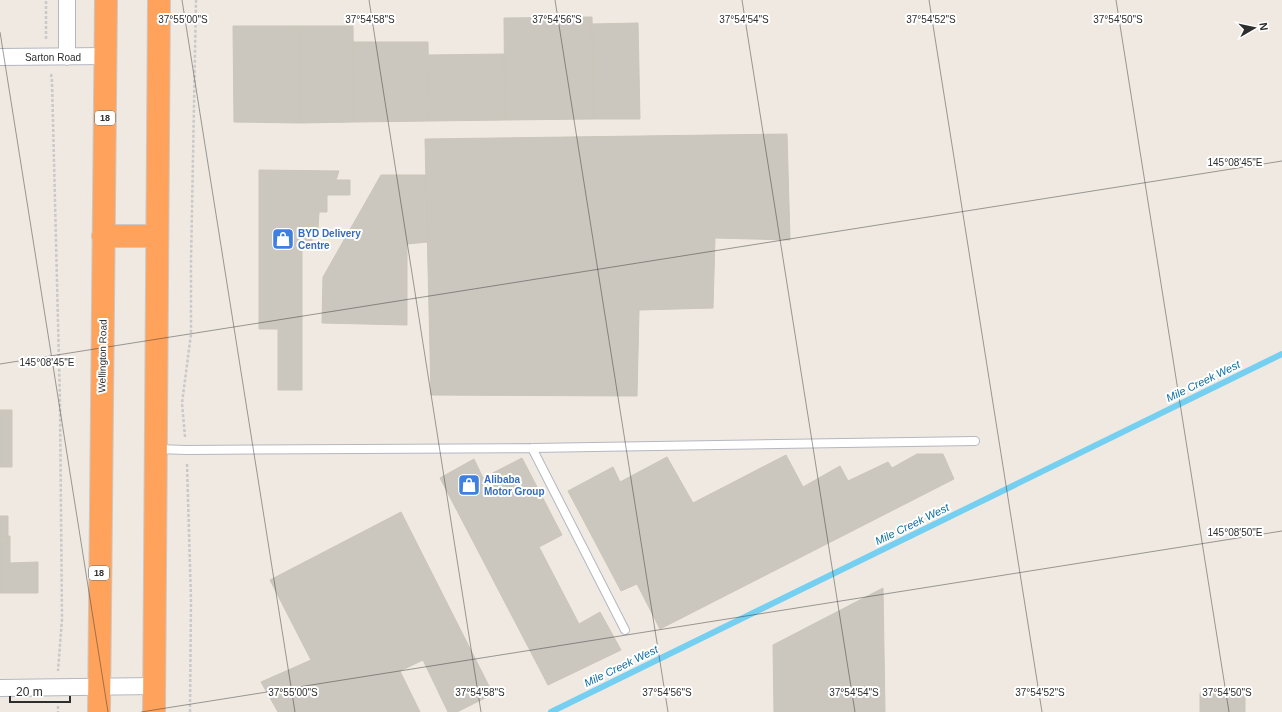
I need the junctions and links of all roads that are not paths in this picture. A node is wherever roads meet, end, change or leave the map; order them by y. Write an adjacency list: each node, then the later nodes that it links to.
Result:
1 (67, 0): 6 (street)
2 (106, 0): 4 (highway, Wellington Road / 18)
3 (159, 0): 8 (highway)
4 (106, 56): 6 (street, Sarton Road); 7 (highway, Wellington Road / 18)
5 (0, 57): 6 (street, Sarton Road)
6 (67, 57)
7 (103, 236): 8 (highway); 14 (highway, Wellington Road / 18)
8 (157, 236): 11 (highway)
9 (975, 442): 10 (lane)
10 (532, 448): 11 (lane); 12 (lane)
11 (155, 449): 13 (highway)
12 (625, 630)
13 (154, 686): 14 (street); 17 (highway)
14 (99, 687): 15 (street); 16 (highway, Wellington Road / 18)
15 (0, 688)
16 (99, 712)
17 (154, 712)

